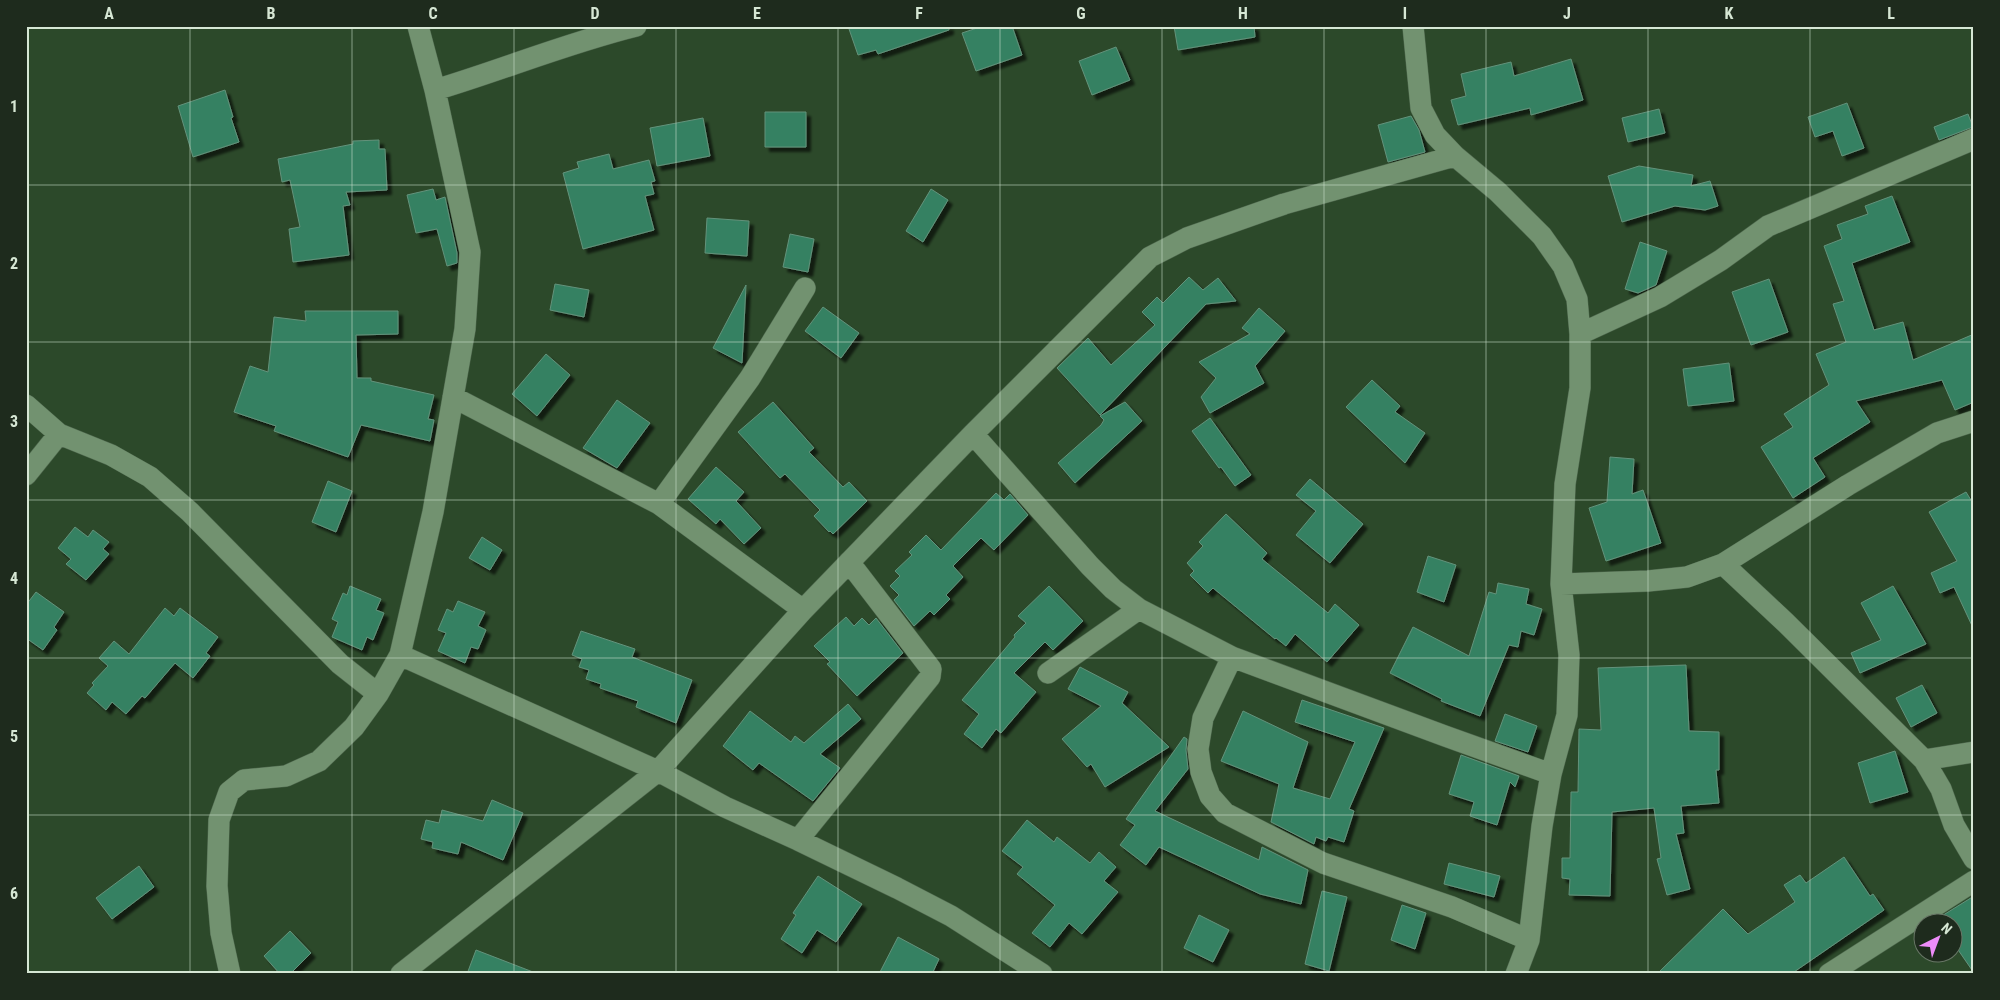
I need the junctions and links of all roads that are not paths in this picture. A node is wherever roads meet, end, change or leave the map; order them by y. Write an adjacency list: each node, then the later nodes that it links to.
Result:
1 (418, 26): 4 (street)
2 (636, 26): 4 (street)
3 (1413, 26): 6 (street)
4 (435, 90): 9 (street)
5 (1974, 140): 8 (street)
6 (1455, 156): 8 (street); 13 (street)
7 (805, 288): 15 (street)
8 (1580, 334): 18 (street)
9 (453, 397): 15 (street); 21 (street)
10 (26, 404): 12 (street)
11 (1974, 421): 17 (street)
12 (59, 434): 14 (street); 24 (street)
13 (973, 434): 16 (street); 19 (street)
14 (26, 475)
15 (659, 504): 20 (street)
16 (849, 562): 20 (street); 29 (street)
17 (1723, 564): 18 (street); 26 (street)
18 (1561, 584): 28 (street)
19 (1139, 609): 22 (street); 23 (street)
20 (803, 610): 27 (street)
21 (400, 655): 24 (street); 27 (street)
22 (1232, 657): 28 (street); 32 (street)
23 (1048, 673)
24 (378, 694): 33 (street)
25 (1974, 752): 26 (street)
26 (1924, 760): 30 (street)
27 (658, 771): 29 (street); 34 (street)
28 (1552, 774): 32 (street)
29 (798, 840): 35 (street)
30 (1974, 859)
31 (1974, 881): 37 (street)
32 (1529, 940): 36 (street)
33 (230, 974)
34 (401, 974)
35 (1042, 974)
36 (1516, 974)
37 (1829, 974)

